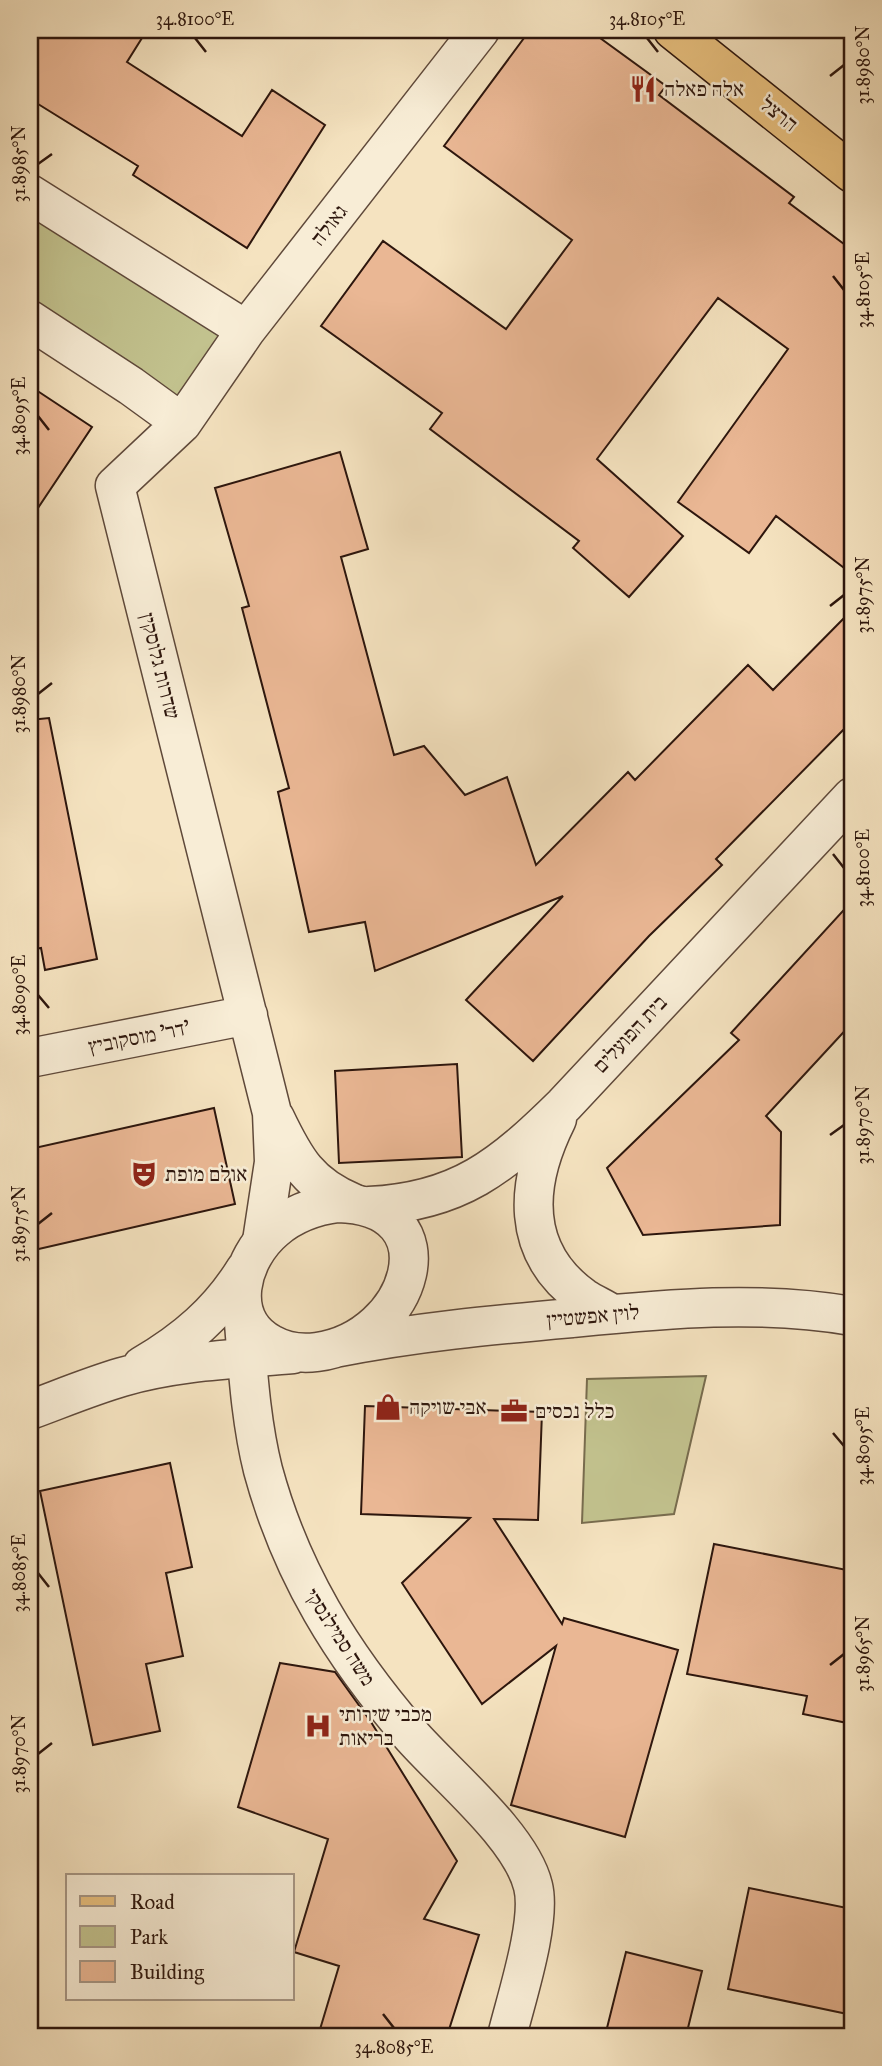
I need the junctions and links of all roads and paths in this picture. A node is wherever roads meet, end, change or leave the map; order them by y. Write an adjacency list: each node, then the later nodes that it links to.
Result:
1 (480, 30): 6 (street, גאולה)
2 (673, 30): 3 (main road, הרצל)
3 (852, 173)
4 (30, 194): 6 (street)
5 (30, 320): 7 (street)
6 (246, 330): 7 (street, גאולה)
7 (182, 423): 9 (street, שדרות גלוסקין)
8 (852, 797): 11 (street, בית הפועלים)
9 (248, 1015): 10 (street, דר' מוסקוביץ'); 12 (street, שדרות גלוסקין)
10 (30, 1058)
11 (564, 1105): 13 (street, בית הפועלים); 16 (street)
12 (272, 1113): 13 (street, שדרות גלוסקין); 14 (street, שדרות גלוסקין)
13 (361, 1205): 14 (street); 18 (street)
14 (254, 1254): 15 (street); 20 (street, לוין אפשטיין)
15 (243, 1311): 18 (street); 19 (street, משה סמילנסקי)
16 (612, 1314): 17 (street, לוין אפשטיין); 18 (street, לוין אפשטיין)
17 (852, 1315)
18 (319, 1350): 19 (street, לוין אפשטיין)
19 (247, 1357): 20 (street, לוין אפשטיין); 22 (street, משה סמילנסקי)
20 (122, 1377): 21 (street, לוין אפשטיין)
21 (30, 1410)
22 (507, 2036)

